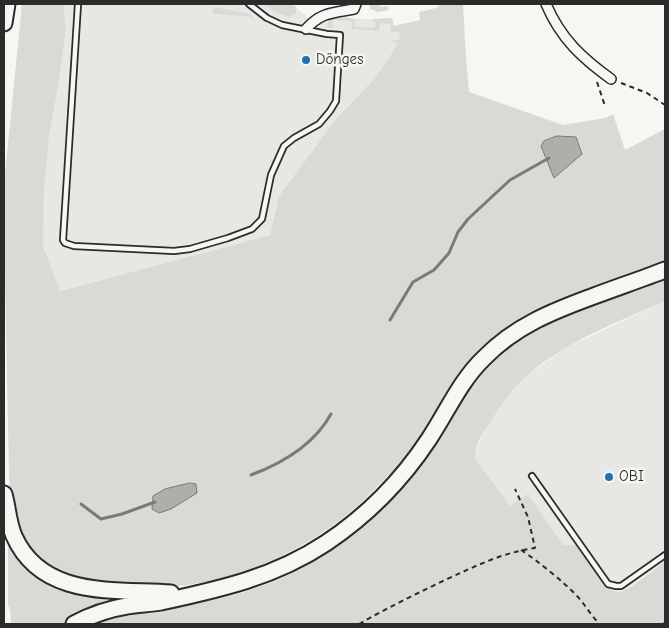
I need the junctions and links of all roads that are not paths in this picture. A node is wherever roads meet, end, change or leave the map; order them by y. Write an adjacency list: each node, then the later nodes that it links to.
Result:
1 (7, 4): 6 (highway)
2 (78, 4): 7 (lane)
3 (249, 4): 7 (lane)
4 (356, 4): 7 (street)
5 (546, 4): 8 (street)
6 (4, 23)
7 (306, 29)
8 (611, 79)
9 (665, 270): 13 (highway)
10 (532, 476): 12 (lane)
11 (4, 494): 13 (highway)
12 (665, 555)
13 (192, 594): 14 (highway)
14 (74, 624)

